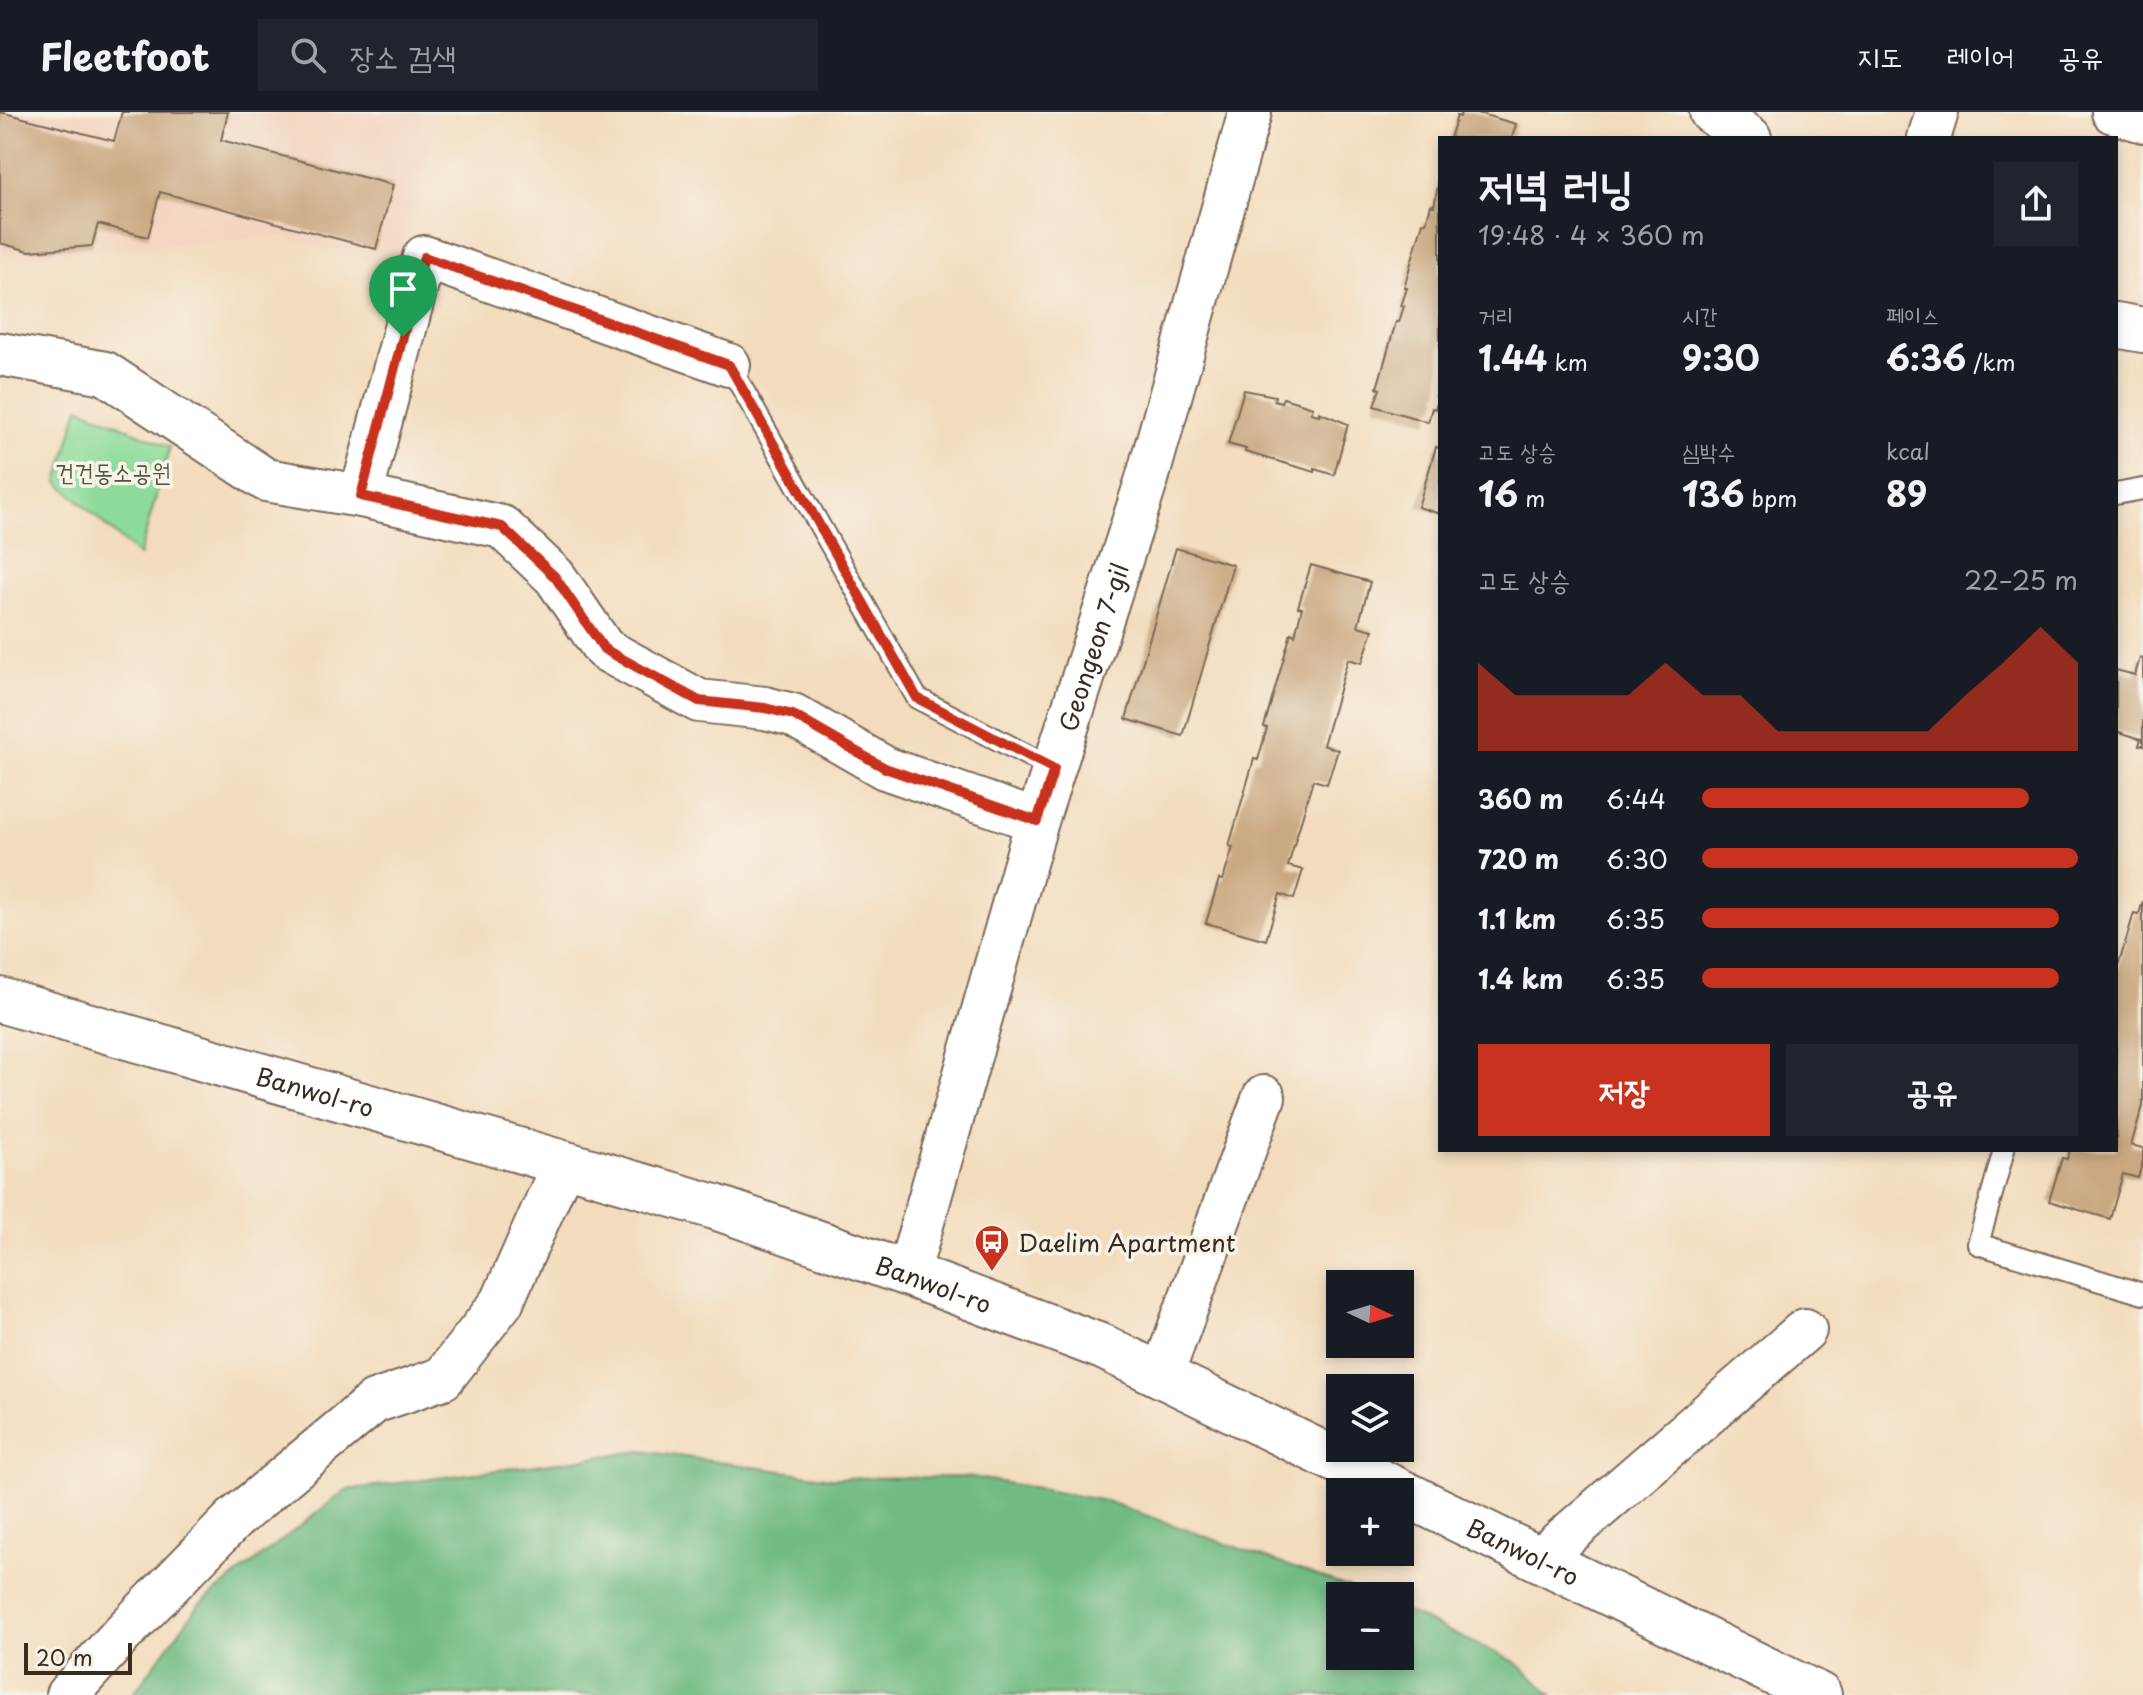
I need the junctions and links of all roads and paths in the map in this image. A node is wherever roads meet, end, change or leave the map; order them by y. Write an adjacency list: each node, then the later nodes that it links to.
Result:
1 (1250, 112): 15 (street, Geongeon 7-gil)
2 (1712, 112): 6 (main road)
3 (1937, 112): 7 (street)
4 (2113, 112): 5 (street)
5 (2143, 121)
6 (1746, 136)
7 (1930, 136)
8 (2118, 325): 9 (main road)
9 (2143, 330)
10 (0, 354): 14 (street)
11 (729, 365): 14 (street); 15 (lane)
12 (2143, 489): 13 (lane)
13 (2118, 494)
14 (361, 496): 16 (street)
15 (1054, 769): 16 (street, Geongeon 7-gil)
16 (1037, 821): 21 (street, Geongeon 7-gil)
17 (0, 1000): 20 (main road, Banwol-ro)
18 (1264, 1097): 24 (street)
19 (2003, 1152): 22 (lane)
20 (563, 1164): 21 (main road, Banwol-ro); 26 (street)
21 (908, 1274): 24 (main road, Banwol-ro)
22 (2143, 1294)
23 (1805, 1330): 25 (street)
24 (1162, 1375): 25 (main road, Banwol-ro)
25 (1541, 1558): 27 (main road, Banwol-ro)
26 (67, 1695)
27 (1819, 1695)

